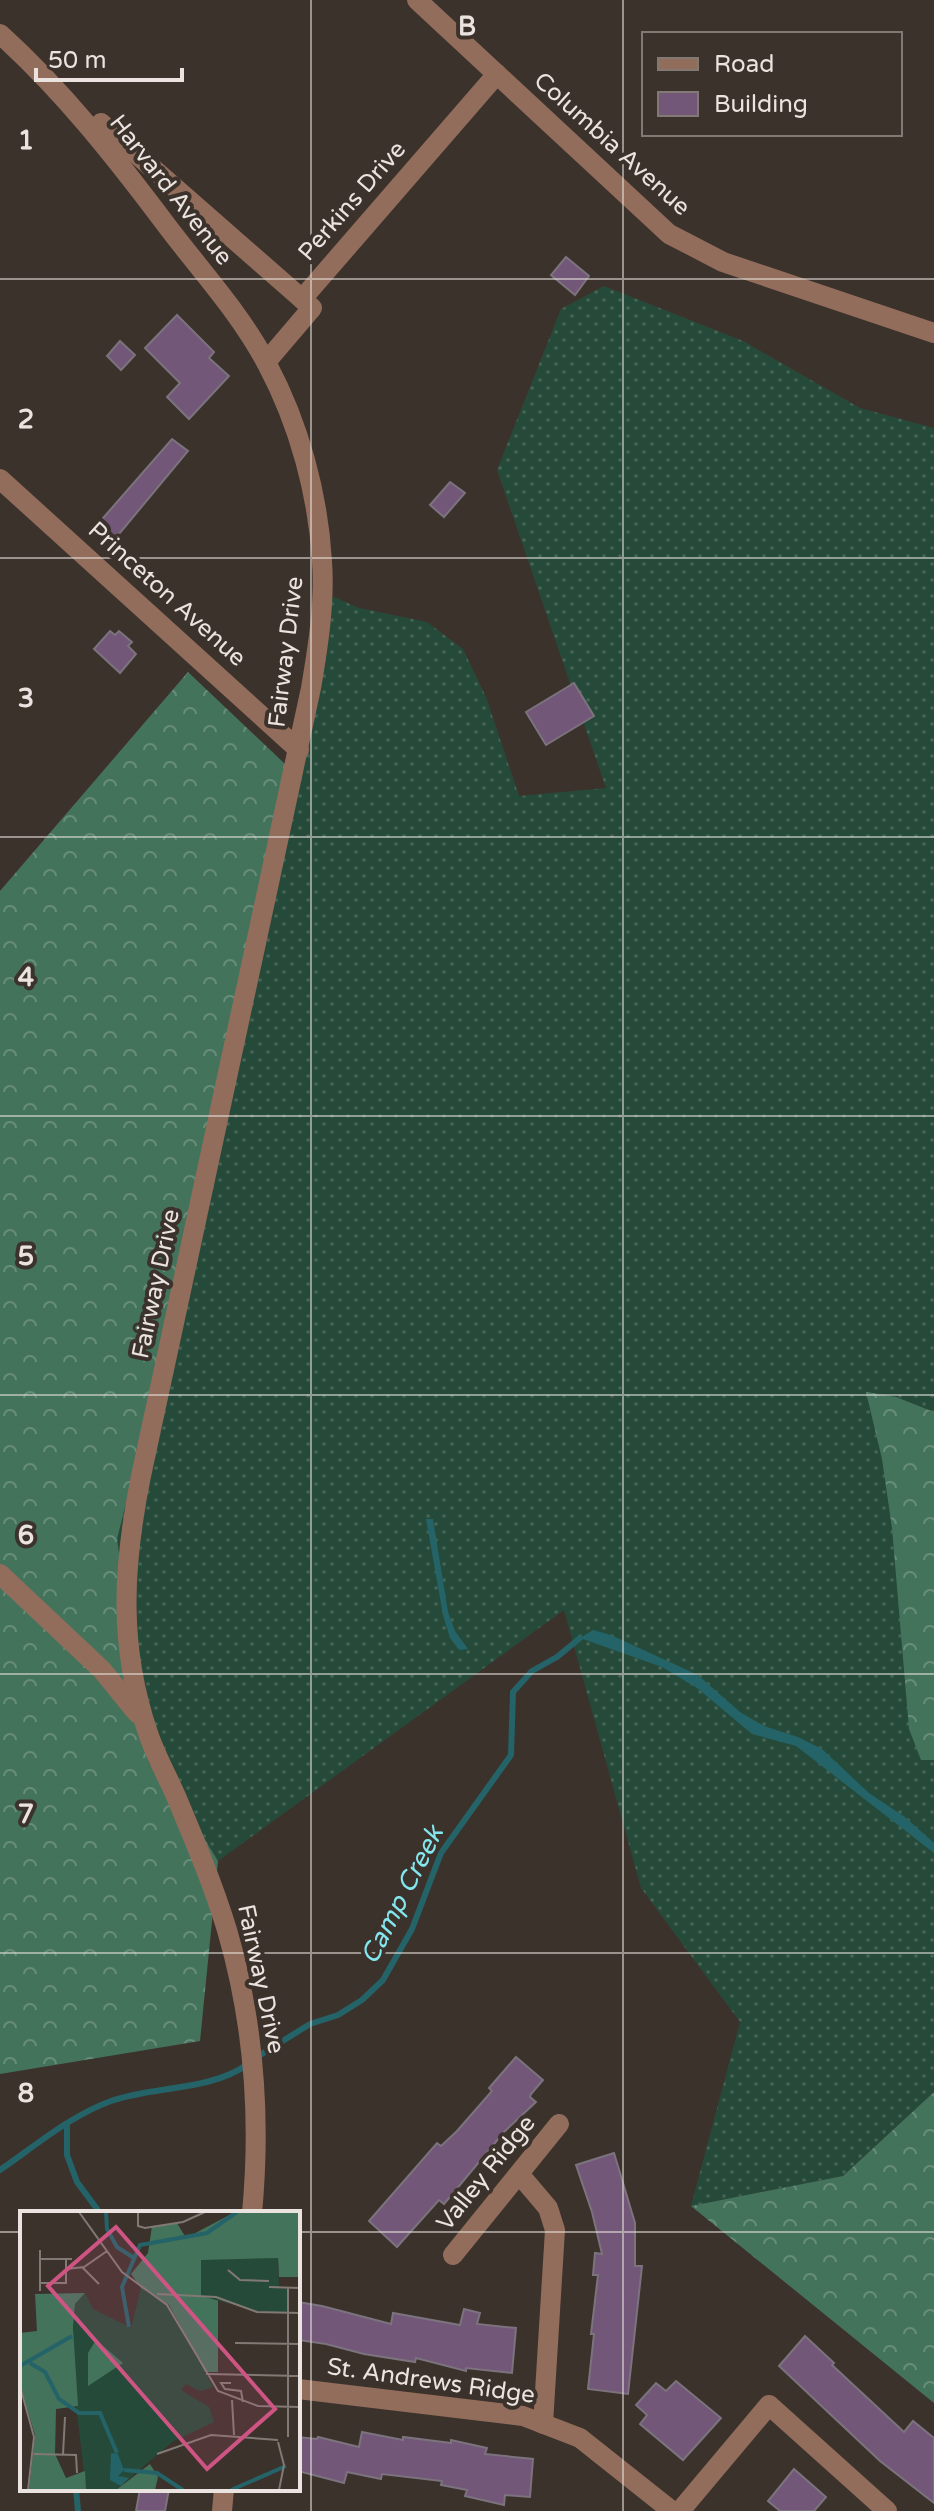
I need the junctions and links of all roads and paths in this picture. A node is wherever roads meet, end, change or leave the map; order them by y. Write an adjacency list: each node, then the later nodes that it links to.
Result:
1 (417, 0): 4 (street, Columbia Avenue)
2 (0, 34): 3 (street, Harvard Avenue)
3 (25, 57): 5 (street, Harvard Avenue); 7 (street, Harvard Avenue)
4 (497, 74): 5 (street, Perkins Drive); 6 (street, Columbia Avenue)
5 (302, 299): 7 (street, Perkins Drive)
6 (934, 333)
7 (266, 362): 9 (street, Fairway Drive)
8 (0, 479): 9 (street, Princeton Avenue)
9 (299, 750): 11 (street, Fairway Drive)
10 (0, 1574): 11 (street)
11 (148, 1735): 14 (street, Fairway Drive)
12 (559, 2124): 13 (street, Valley Ridge)
13 (520, 2175): 15 (street, Valley Ridge); 17 (street)
14 (252, 2211)
15 (453, 2255)
16 (300, 2389): 17 (street, St. Andrews Ridge)
17 (543, 2424): 20 (street, St. Andrews Ridge)
18 (224, 2491): 19 (street)
19 (222, 2511)
20 (672, 2511)
21 (680, 2511): 22 (street)
22 (887, 2511)

